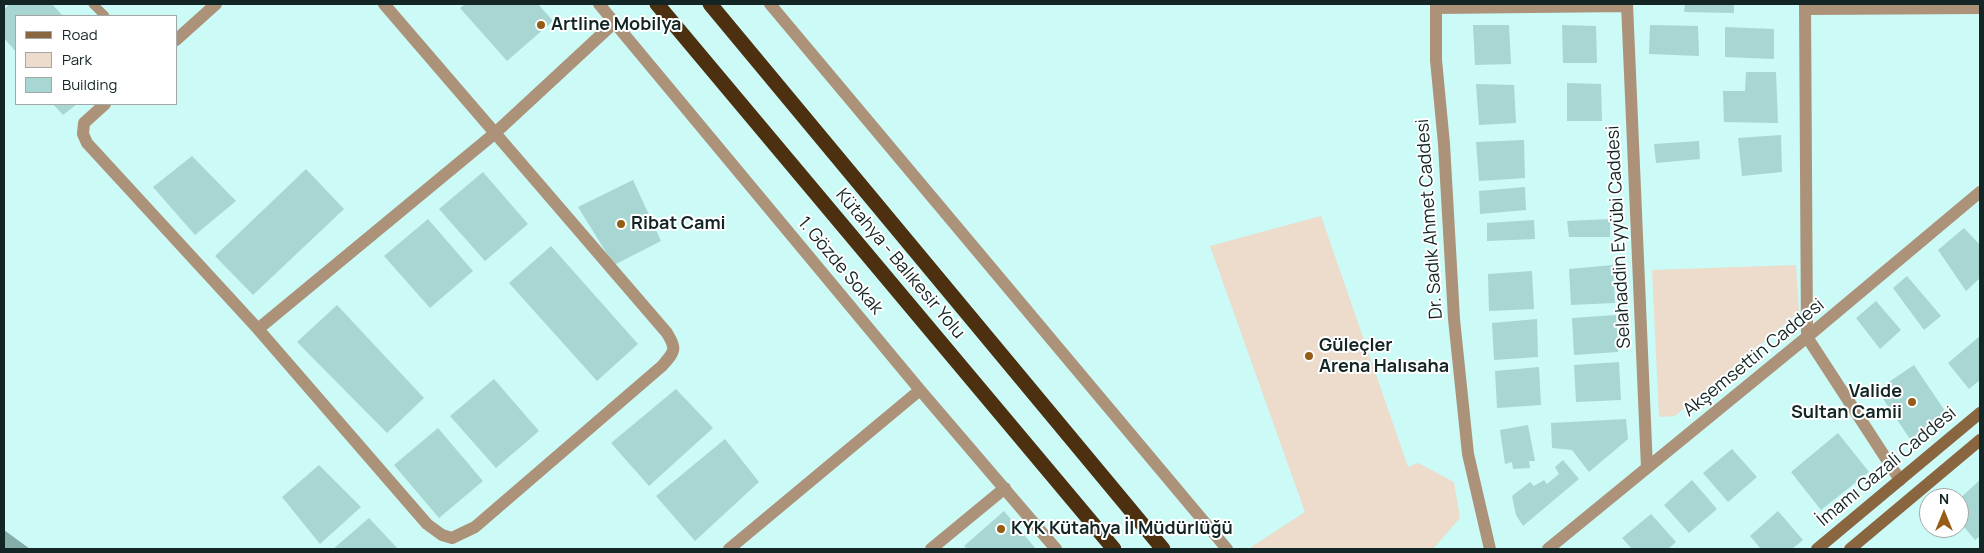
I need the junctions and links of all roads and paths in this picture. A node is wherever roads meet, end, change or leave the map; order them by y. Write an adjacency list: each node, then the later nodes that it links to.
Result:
1 (93, 4): 12 (lane)
2 (216, 4): 14 (street)
3 (384, 4): 16 (street)
4 (599, 4): 13 (street, 1. Gözde Sokak)
5 (657, 4): 29 (highway, Kütahya - Balıkesir Yolu)
6 (710, 4): 30 (highway, Kütahya - Balıkesir Yolu)
7 (770, 4): 31 (street)
8 (1627, 5): 9 (street); 23 (street, Selahaddin Eyyübi Caddesi)
9 (1436, 6): 32 (street, Dr. Sadık Ahmet Caddesi)
10 (1805, 6): 11 (street); 19 (street)
11 (1980, 8)
12 (104, 15)
13 (615, 22): 16 (street); 20 (street, 1. Gözde Sokak)
14 (178, 38)
15 (104, 105): 18 (street)
16 (494, 134): 18 (street); 18 (street)
17 (1980, 192): 19 (street, Akşemsettin Caddesi)
18 (258, 329)
19 (1807, 337): 23 (street, Akşemsettin Caddesi); 24 (street)
20 (920, 390): 25 (street, 1. Gözde Sokak); 26 (street)
21 (1980, 412): 24 (main road, İmamı Gazali Caddesi)
22 (1980, 440): 35 (main road)
23 (1647, 468): 33 (street, Akşemsettin Caddesi)
24 (1900, 480): 34 (main road, İmamı Gazali Caddesi)
25 (1005, 488): 27 (street); 28 (street, 1. Gözde Sokak)
26 (730, 549)
27 (931, 549)
28 (1056, 549)
29 (1114, 549)
30 (1163, 549)
31 (1227, 549)
32 (1490, 549)
33 (1548, 549)
34 (1817, 549)
35 (1850, 549)

